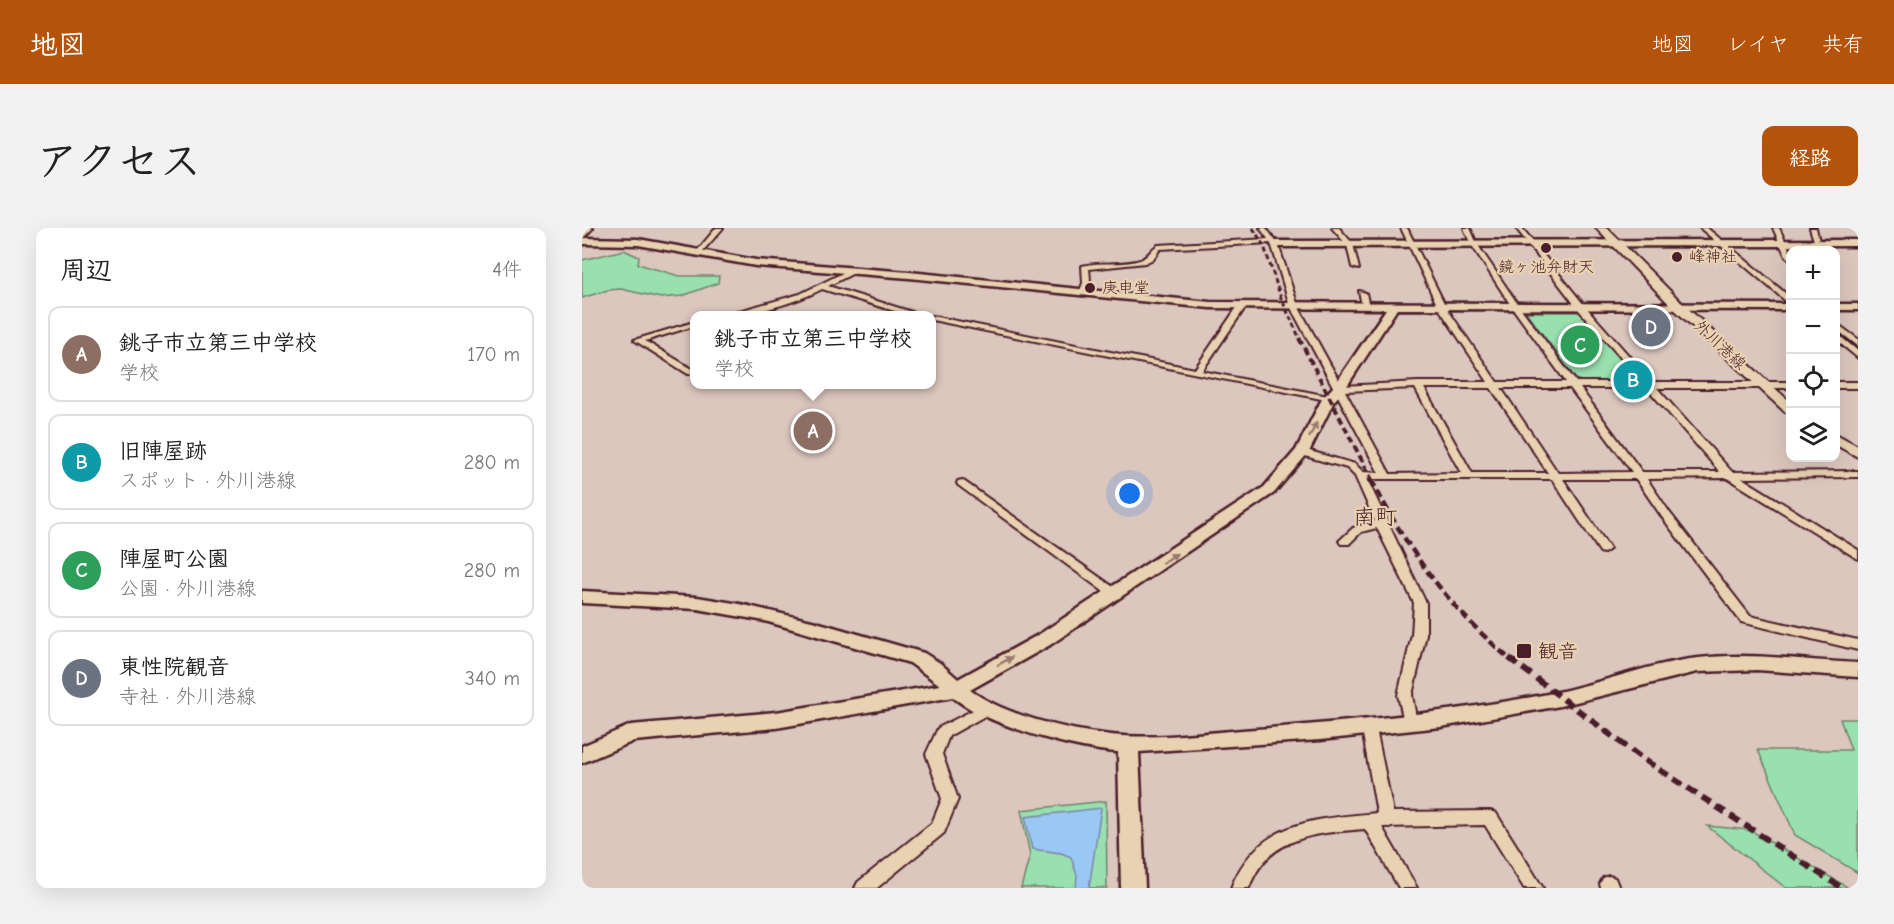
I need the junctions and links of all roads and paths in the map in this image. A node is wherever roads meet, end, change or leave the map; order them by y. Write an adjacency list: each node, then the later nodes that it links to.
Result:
1 (590, 228): 13 (street)
2 (720, 228): 26 (street)
3 (1263, 228): 14 (street)
4 (1335, 228): 19 (street)
5 (1404, 228): 20 (street)
6 (1467, 228): 21 (street)
7 (1519, 228): 22 (street)
8 (1601, 228): 15 (main road, 外川港線)
9 (1703, 228): 16 (street)
10 (1714, 228): 17 (street)
11 (1776, 228): 23 (street)
12 (1813, 228): 24 (street)
13 (582, 239): 26 (street)
14 (1274, 242): 19 (street); 31 (street); 36 (street)
15 (1615, 243): 16 (street); 22 (street); 40 (main road, 外川港線)
16 (1722, 243): 17 (street); 33 (street)
17 (1733, 243): 23 (street); 29 (street)
18 (1858, 243): 24 (street)
19 (1350, 244): 20 (street); 27 (street)
20 (1411, 244): 21 (street); 37 (street)
21 (1474, 244): 22 (street); 38 (street)
22 (1533, 244): 39 (street)
23 (1784, 244): 24 (street); 25 (street)
24 (1818, 244)
25 (1786, 248)
26 (699, 252): 28 (street)
27 (1356, 267)
28 (850, 271): 30 (street); 31 (street)
29 (1786, 285)
30 (822, 287): 45 (street); 46 (street)
31 (1083, 293): 35 (street)
32 (1362, 293): 34 (street)
33 (1786, 296)
34 (1366, 304): 36 (street); 44 (street)
35 (1243, 305): 36 (street); 54 (street)
36 (1294, 306): 63 (street)
37 (1442, 307): 38 (street); 44 (street); 55 (street)
38 (1516, 307): 39 (street); 62 (street)
39 (1581, 307): 40 (street); 59 (street)
40 (1679, 307): 41 (street); 56 (main road, 外川港線)
41 (1786, 307)
42 (1840, 307): 43 (street)
43 (1858, 307)
44 (1392, 308): 63 (street)
45 (744, 311)
46 (902, 311)
47 (936, 319): 54 (street)
48 (690, 325): 53 (street)
49 (1840, 328): 51 (street)
50 (1840, 339): 52 (street)
51 (1858, 343)
52 (1858, 355)
53 (690, 371)
54 (1197, 372): 63 (street)
55 (1493, 384): 58 (street); 62 (street); 73 (street)
56 (1762, 384): 57 (street); 59 (street); 64 (main road, 外川港線)
57 (1786, 384)
58 (1418, 385): 63 (street); 68 (street)
59 (1650, 385): 62 (street); 69 (street)
60 (1840, 385): 61 (street)
61 (1858, 385)
62 (1572, 386): 72 (street)
63 (1333, 394): 66 (street, one-way to 63); 74 (street)
64 (1786, 404)
65 (1840, 441): 67 (main road)
66 (1302, 452): 71 (street); 80 (street, one-way to 66)
67 (1858, 452)
68 (1467, 474): 73 (street); 74 (street)
69 (1728, 474): 70 (street); 72 (street); 79 (street)
70 (1858, 474)
71 (1360, 475): 74 (street); 76 (street)
72 (1639, 475): 73 (street); 82 (street)
73 (1554, 476): 78 (street)
74 (1386, 477)
75 (962, 483): 80 (street)
76 (1381, 524): 77 (street); 86 (street)
77 (1345, 541)
78 (1604, 549)
79 (1858, 555)
80 (1115, 594): 84 (street, one-way to 80)
81 (582, 597): 84 (street)
82 (1858, 645)
83 (1858, 670): 86 (street)
84 (954, 690): 85 (street); 89 (street)
85 (987, 708): 88 (street); 91 (street)
86 (1410, 723): 87 (street)
87 (1369, 729): 88 (street); 90 (street)
88 (1128, 746): 92 (street)
89 (582, 755)
90 (1378, 819): 93 (street); 94 (street); 95 (street)
91 (864, 888)
92 (1133, 888)
93 (1240, 888)
94 (1408, 888)
95 (1534, 888)

